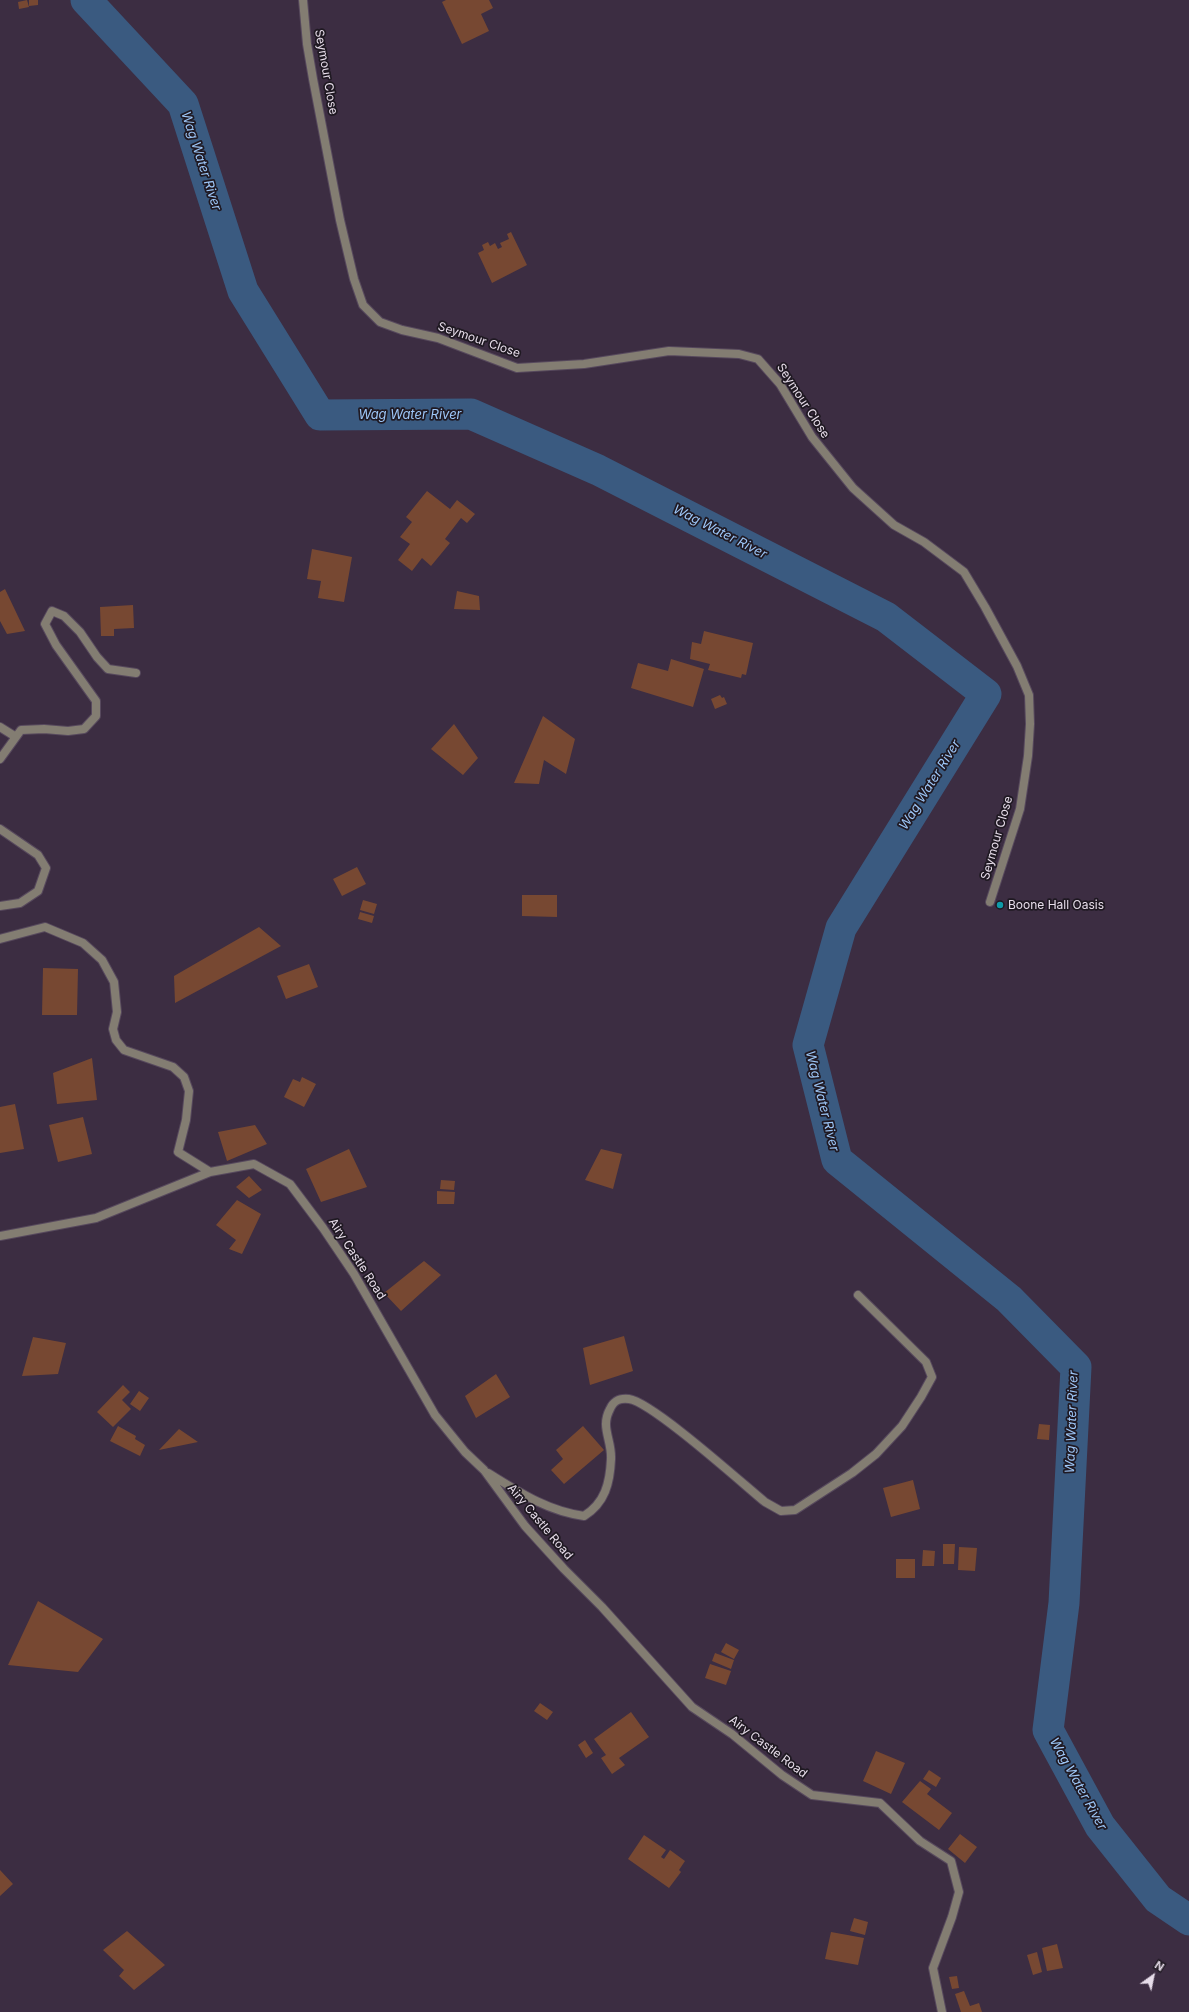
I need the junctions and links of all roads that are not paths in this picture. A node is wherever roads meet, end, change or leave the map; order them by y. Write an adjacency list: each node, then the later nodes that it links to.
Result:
1 (303, 0): 7 (street, Seymour Close)
2 (136, 674): 4 (street)
3 (0, 728): 4 (street)
4 (16, 737): 5 (street)
5 (0, 759)
6 (0, 829): 8 (street)
7 (990, 902)
8 (0, 906)
9 (0, 939): 10 (street)
10 (210, 1172): 11 (street, Airy Castle Road); 13 (street, Airy Castle Road)
11 (0, 1236)
12 (858, 1295): 13 (street)
13 (484, 1470): 14 (street, Airy Castle Road)
14 (942, 2012)

